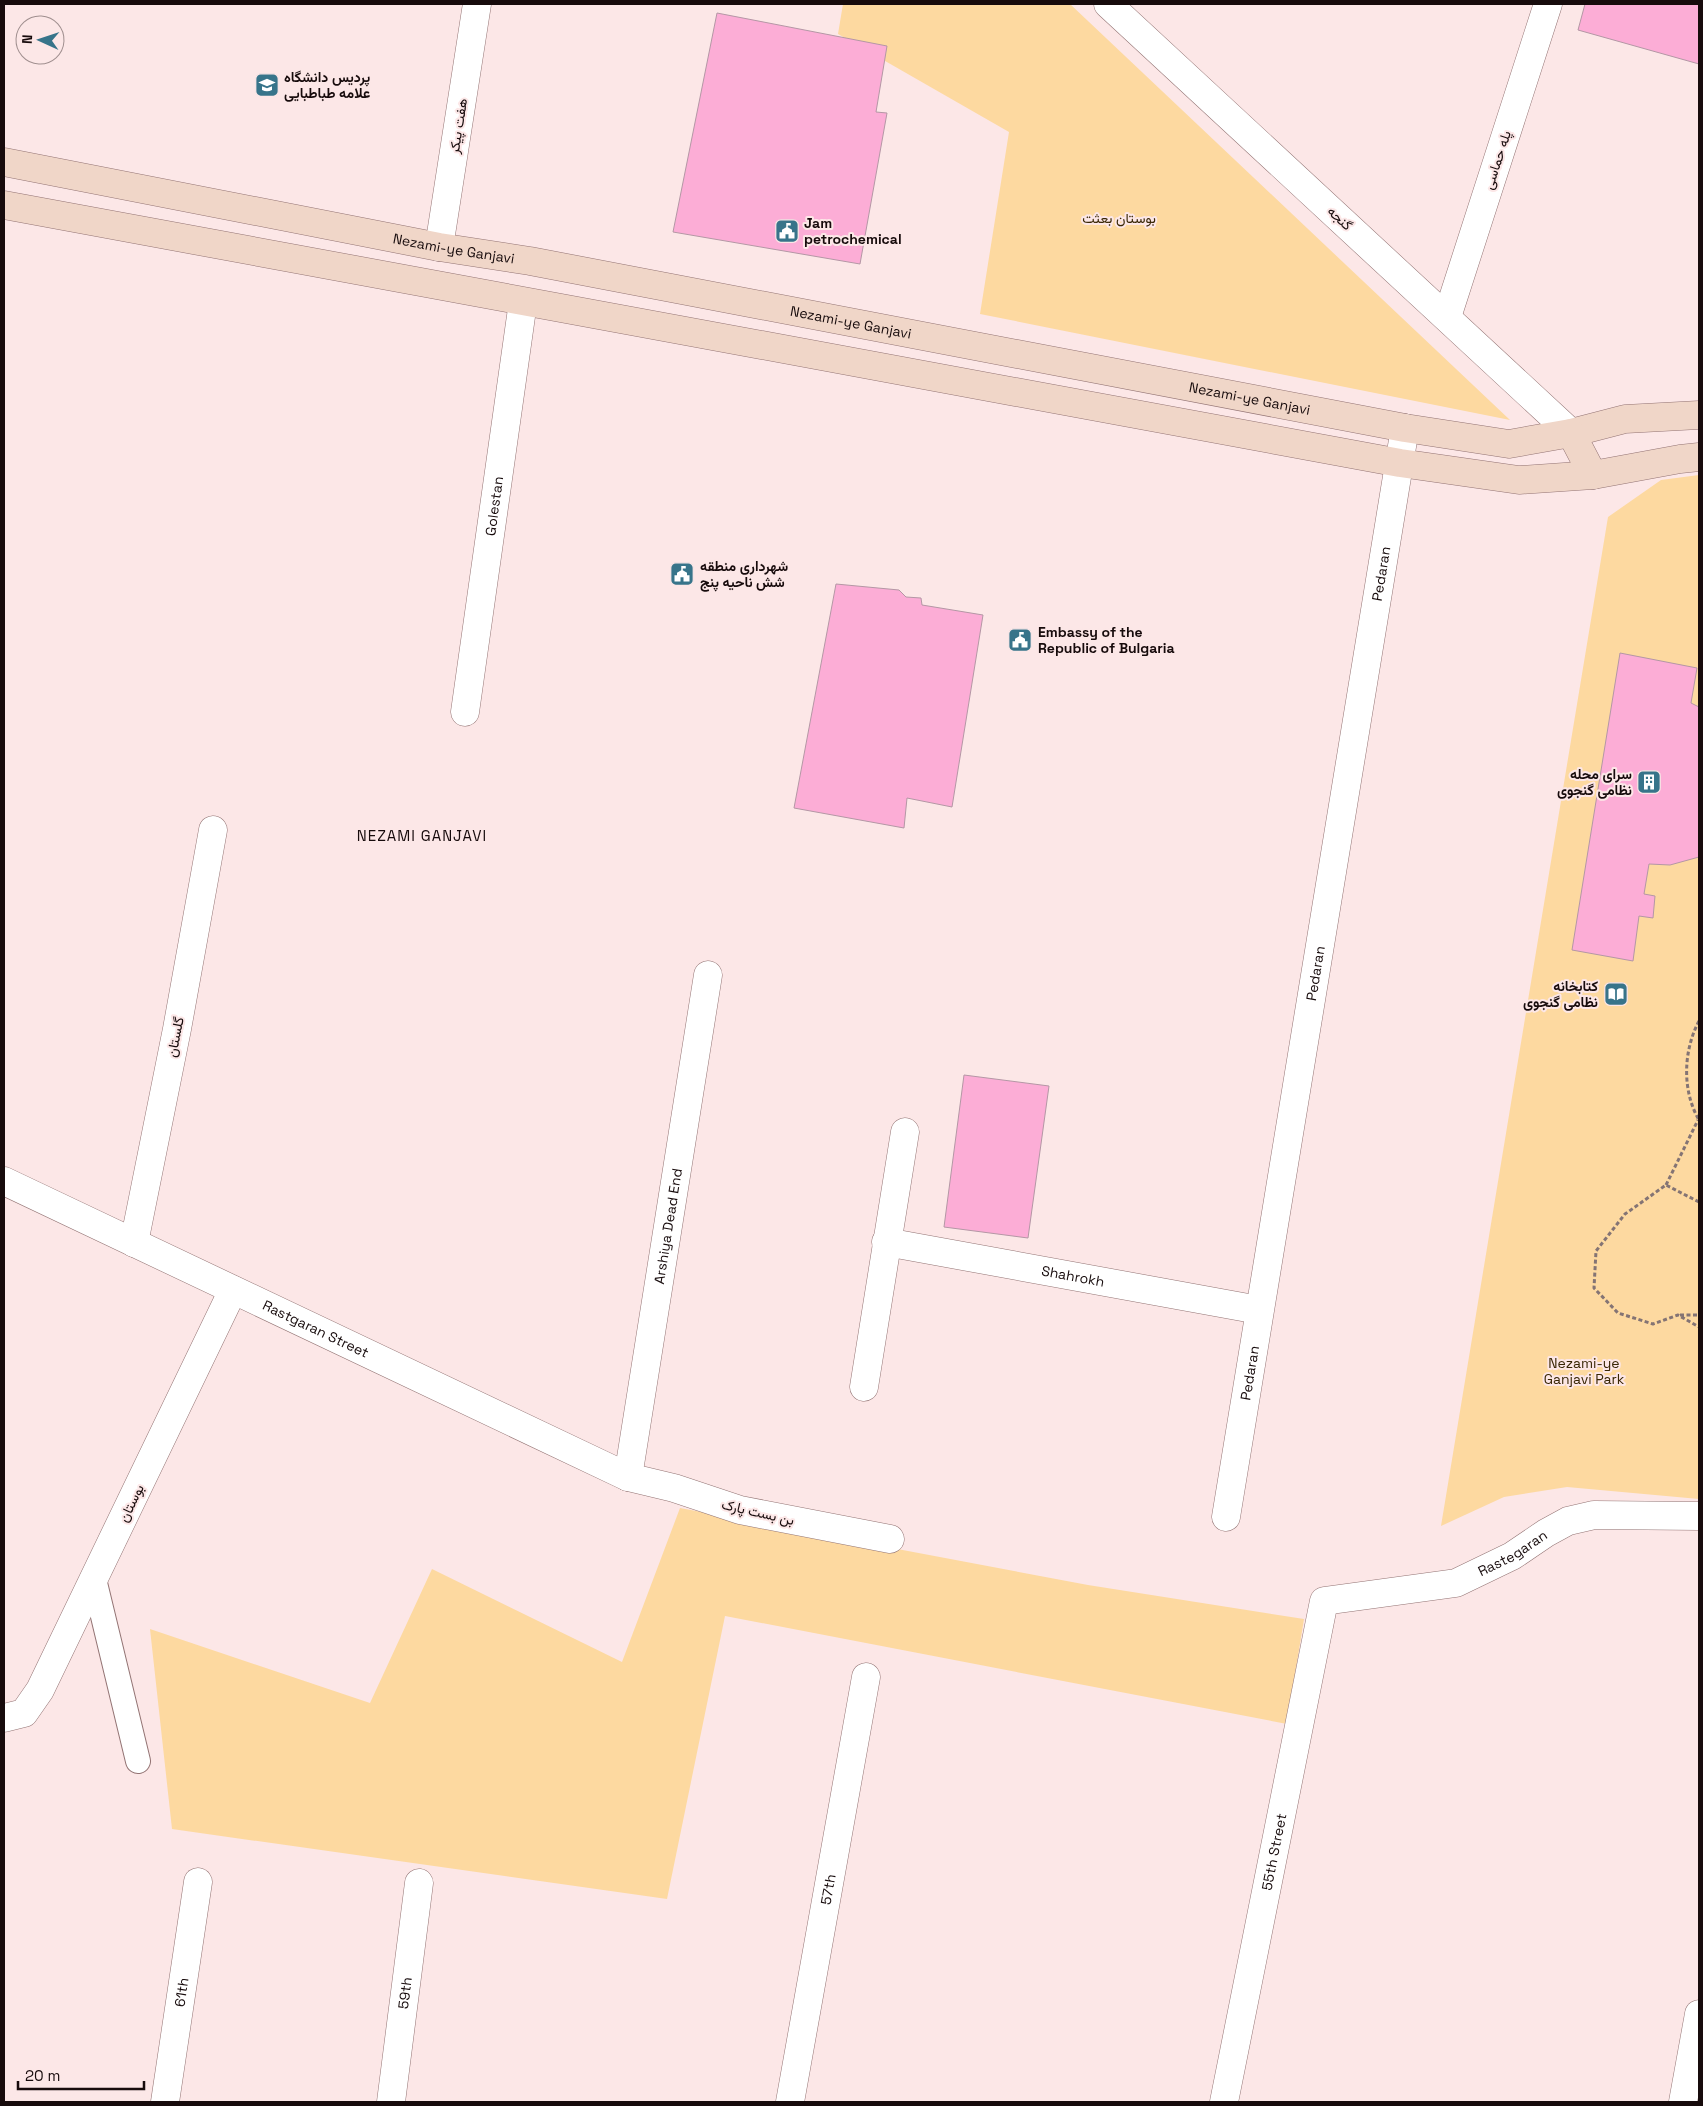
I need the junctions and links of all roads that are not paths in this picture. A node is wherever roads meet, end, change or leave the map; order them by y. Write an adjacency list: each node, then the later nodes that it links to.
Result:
1 (477, 4): 6 (street, هفت پیکر)
2 (1108, 4): 10 (street, گنجه)
3 (1548, 4): 10 (street, پله حماسی)
4 (4, 162): 6 (street, Nezami-ye Ganjavi)
5 (4, 205): 8 (street)
6 (439, 247): 7 (street, Nezami-ye Ganjavi); 8 (street)
7 (530, 261): 9 (street); 12 (street, Nezami-ye Ganjavi)
8 (434, 285): 9 (street)
9 (523, 302): 15 (street); 17 (street, Golestan)
10 (1447, 317): 13 (street, گنجه)
11 (1699, 415): 13 (street, Nezami-ye Ganjavi)
12 (1405, 428): 13 (street, Nezami-ye Ganjavi); 15 (street, Pedaran)
13 (1572, 432): 16 (street)
14 (1699, 457): 16 (street)
15 (1400, 463): 16 (street); 25 (street, Pedaran)
16 (1593, 475)
17 (466, 712)
18 (213, 830): 23 (street, گلستان)
19 (708, 974): 27 (street, Arshiya Dead End)
20 (904, 1132): 22 (street)
21 (4, 1182): 23 (street, Rastgaran Street)
22 (886, 1242): 25 (street, Shahrokh); 26 (street)
23 (134, 1243): 24 (street, Rastgaran Street)
24 (233, 1290): 27 (street, Rastgaran Street); 31 (street, بوستان)
25 (1259, 1310): 29 (street, Pedaran)
26 (864, 1386)
27 (628, 1477): 30 (street, بن بست پارک)
28 (1699, 1516): 32 (street, Rastegaran)
29 (1226, 1517)
30 (890, 1539)
31 (94, 1579): 34 (street, بوستان); 35 (lane)
32 (1324, 1602): 42 (street, 55th Street)
33 (866, 1676): 41 (street, 57th)
34 (14, 1716)
35 (138, 1761)
36 (198, 1882): 39 (street, 61th)
37 (419, 1883): 40 (street, 59th)
38 (1699, 2014): 43 (street)
39 (165, 2102)
40 (391, 2102)
41 (790, 2102)
42 (1224, 2102)
43 (1683, 2102)

